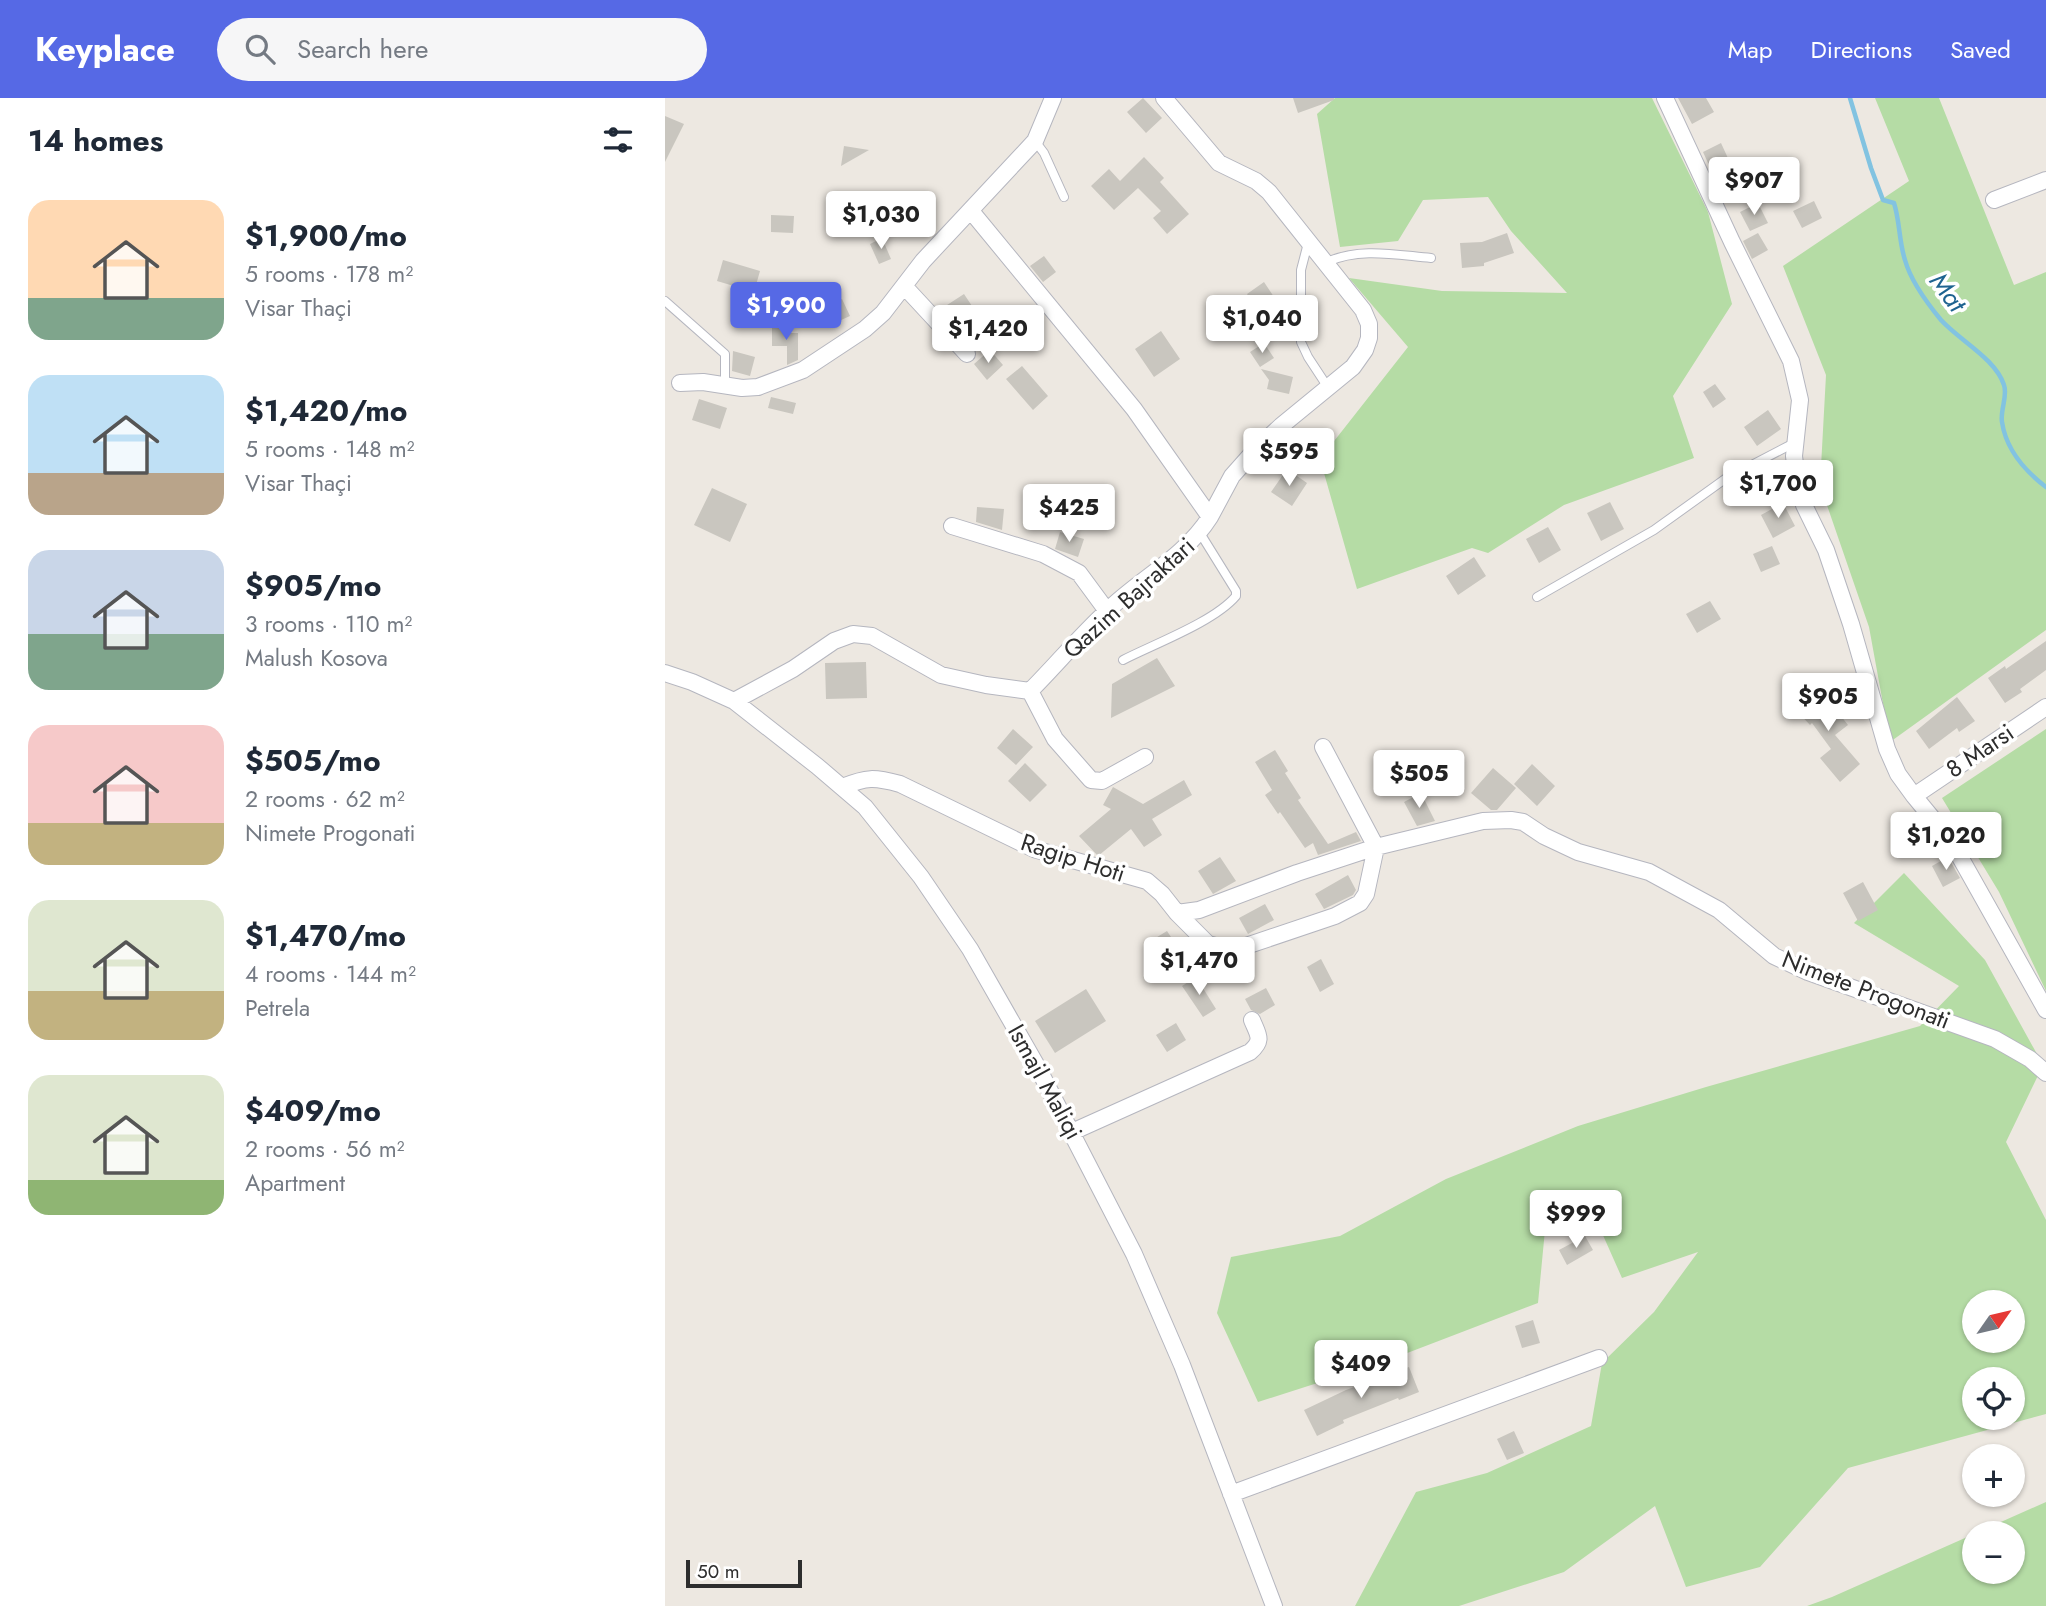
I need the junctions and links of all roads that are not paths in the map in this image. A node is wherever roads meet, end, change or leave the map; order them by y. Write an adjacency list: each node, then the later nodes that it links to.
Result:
1 (1053, 98): 4 (street)
2 (1164, 98): 9 (street)
3 (1665, 98): 18 (street)
4 (1035, 141): 6 (lane); 8 (street)
5 (2046, 180): 7 (street)
6 (1064, 197)
7 (1994, 200)
8 (971, 211): 12 (street); 19 (street, Qazim Bajraktari)
9 (1309, 240): 11 (street); 17 (lane)
10 (1431, 258): 11 (lane)
11 (1327, 262): 17 (street)
12 (904, 286): 14 (street); 16 (street)
13 (665, 301): 16 (lane)
14 (967, 354)
15 (680, 383): 16 (street)
16 (725, 386)
17 (1329, 389): 19 (street)
18 (1796, 443): 22 (lane); 32 (street)
19 (1210, 517): 21 (street, Qazim Bajraktari)
20 (952, 526): 23 (street)
21 (1200, 533): 23 (street, Qazim Bajraktari); 24 (lane)
22 (1537, 597)
23 (1107, 611): 26 (street, Qazim Bajraktari)
24 (1123, 660)
25 (665, 673): 27 (street, Ismajl Maliqi)
26 (1030, 691): 27 (street); 30 (street)
27 (734, 701): 31 (street, Ismajl Maliqi)
28 (2046, 707): 32 (street, 8 Marsi)
29 (1323, 747): 33 (street)
30 (1145, 757)
31 (842, 787): 34 (street, Ragip Hoti); 38 (street, Ismajl Maliqi)
32 (1913, 796): 35 (street)
33 (1376, 847): 34 (street, Nimete Progonati); 34 (street, Ragip Hoti); 37 (street, Nimete Progonati)
34 (1177, 913)
35 (2046, 1010)
36 (1252, 1020): 38 (street)
37 (2046, 1073)
38 (1072, 1132): 40 (street, Ismajl Maliqi)
39 (1599, 1358): 40 (street)
40 (1231, 1494): 41 (street, Ismajl Maliqi)
41 (1274, 1606)

